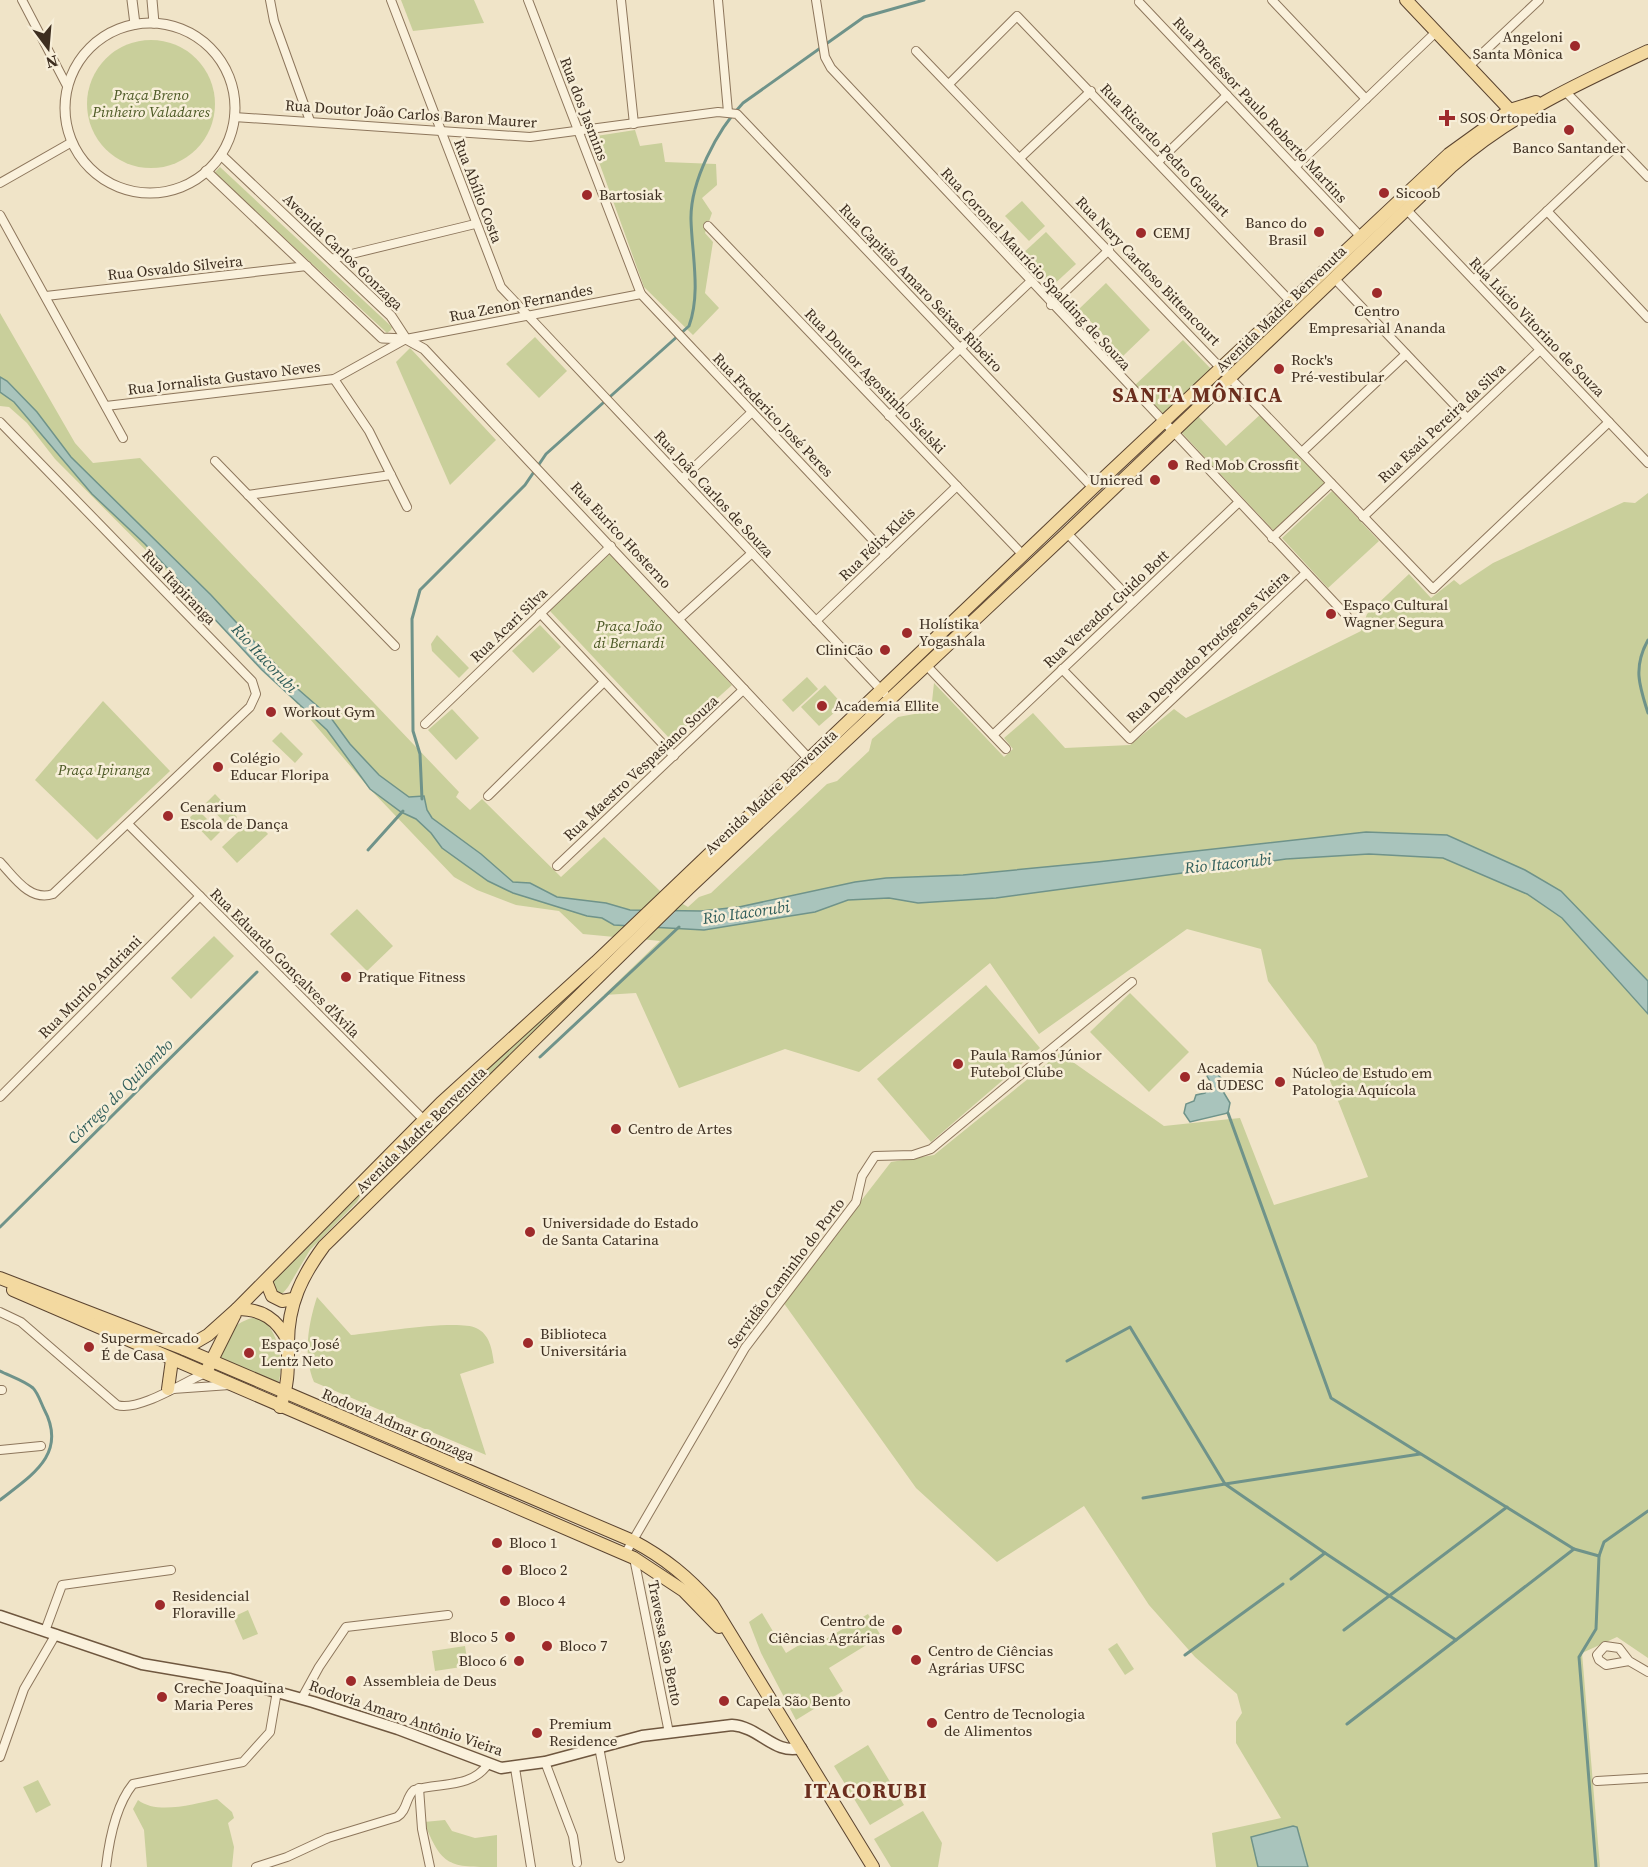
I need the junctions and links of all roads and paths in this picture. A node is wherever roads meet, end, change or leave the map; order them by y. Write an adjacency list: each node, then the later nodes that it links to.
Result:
1 (22, 0): 21 (street)
2 (132, 0): 15 (street)
3 (152, 0): 14 (street)
4 (270, 0): 30 (street)
5 (392, 0): 32 (street, Rua Abílio Costa)
6 (528, 0): 33 (street, Rua dos Jasmins)
7 (621, 0): 31 (street)
8 (718, 0): 28 (street)
9 (816, 0): 54 (street, Rua Coronel Maurício Spalding de Souza)
10 (1272, 0): 26 (street)
11 (1406, 0): 16 (main road)
12 (1539, 0): 19 (street)
13 (1139, 2): 24 (street, Rua Professor Paulo Roberto Martins)
14 (154, 23): 15 (street); 29 (street)
15 (135, 24): 21 (street)
16 (1436, 32): 19 (main road); 26 (street)
17 (916, 51): 20 (street, Rua Nery Cardoso Bittencourt)
18 (1648, 51): 22 (main road, Avenida Madre Benvenuta)
19 (1469, 66): 27 (main road)
20 (949, 84): 23 (street, Rua Ricardo Pedro Goulart); 37 (street, Rua Nery Cardoso Bittencourt)
21 (68, 86): 34 (street)
22 (1565, 91): 25 (main road, Avenida Madre Benvenuta); 35 (street)
23 (1091, 92): 37 (street); 38 (street, Rua Ricardo Pedro Goulart)
24 (1227, 95): 38 (street); 39 (street, Rua Professor Paulo Roberto Martins)
25 (1551, 98): 27 (main road, Avenida Madre Benvenuta); 43 (main road, Avenida Madre Benvenuta)
26 (1366, 99): 39 (street)
27 (1510, 110): 48 (main road, Avenida Madre Benvenuta)
28 (732, 113): 31 (street, Rua Doutor João Carlos Baron Maurer); 62 (street, Rua Capitão Amaro Seixas Ribeiro)
29 (234, 117): 30 (street, Rua Doutor João Carlos Baron Maurer); 36 (street)
30 (310, 121): 32 (street, Rua Doutor João Carlos Baron Maurer)
31 (633, 124): 33 (street, Rua Doutor João Carlos Baron Maurer)
32 (440, 130): 33 (street, Rua Doutor João Carlos Baron Maurer); 46 (street, Rua Abílio Costa)
33 (578, 130): 55 (street, Rua dos Jasmins)
34 (72, 142): 40 (street); 42 (street)
35 (1617, 145): 41 (street); 44 (street)
36 (220, 155): 40 (street); 50 (street, Avenida Carlos Gonzaga)
37 (1020, 158): 49 (street, Rua Nery Cardoso Bittencourt)
38 (1158, 162): 57 (street, Rua Ricardo Pedro Goulart)
39 (1295, 167): 48 (street, Rua Professor Paulo Roberto Martins)
40 (206, 171): 51 (street)
41 (1647, 173)
42 (0, 183)
43 (1406, 209): 52 (main road, Avenida Madre Benvenuta); 53 (street, Rua Lúcio Vitorino de Souza)
44 (1546, 211): 53 (street); 60 (street)
45 (0, 215): 56 (street)
46 (475, 224): 50 (street); 59 (street, Rua Abílio Costa)
47 (708, 226): 69 (street, Rua Doutor Agostinho Sielski)
48 (1361, 237): 57 (main road, Avenida Madre Benvenuta)
49 (1108, 250): 58 (street); 65 (street, Rua Nery Cardoso Bittencourt)
50 (331, 259): 61 (street, Avenida Carlos Gonzaga)
51 (307, 266): 56 (street, Rua Osvaldo Silveira); 61 (street)
52 (1334, 278): 64 (street); 65 (main road, Avenida Madre Benvenuta)
53 (1474, 280): 63 (street, Rua Lúcio Vitorino de Souza)
54 (1030, 282): 58 (street, Rua Coronel Maurício Spalding de Souza); 62 (street)
55 (641, 294): 59 (street, Rua Zenon Fernandes); 68 (street, Rua Frederico José Peres)
56 (46, 296): 67 (street)
57 (1292, 303): 65 (main road, Avenida Madre Benvenuta)
58 (1052, 305): 73 (street, Rua Coronel Maurício Spalding de Souza)
59 (527, 316): 61 (street, Rua Zenon Fernandes); 80 (street, Rua João Carlos de Souza)
60 (1648, 318)
61 (406, 339): 66 (street, Rua Jornalista Gustavo Neves); 90 (street, Rua Eurico Hosterno)
62 (960, 349): 69 (street); 83 (street, Rua Capitão Amaro Seixas Ribeiro)
63 (1540, 350): 70 (street, Rua Esaú Pereira da Silva); 72 (street, Rua Lúcio Vitorino de Souza)
64 (1406, 354): 70 (street); 76 (street)
65 (1227, 373): 73 (main road, Avenida Madre Benvenuta); 74 (main road, Avenida Madre Benvenuta); 76 (street, Rua Nery Cardoso Bittencourt)
66 (334, 379): 67 (street, Rua Jornalista Gustavo Neves); 79 (street)
67 (106, 406): 75 (street)
68 (752, 412): 80 (street); 92 (street, Rua Frederico José Peres)
69 (889, 416): 82 (street, Rua Doutor Agostinho Sielski)
70 (1467, 418): 87 (street, Rua Esaú Pereira da Silva)
71 (0, 422): 114 (street, Rua Itapiranga)
72 (1609, 422): 78 (street, Rua Lúcio Vitorino de Souza); 87 (street, Rua Nery Cardoso Bittencourt)
73 (1163, 423): 74 (street, Rua Coronel Maurício Spalding de Souza); 83 (main road, Avenida Madre Benvenuta)
74 (1173, 433): 85 (street, Rua Coronel Maurício Spalding de Souza); 88 (main road, Avenida Madre Benvenuta)
75 (123, 438)
76 (1302, 452): 81 (street, Rua Nery Cardoso Bittencourt)
77 (215, 461): 84 (street)
78 (1648, 463)
79 (391, 475): 84 (street); 86 (street)
80 (682, 479): 91 (street, Rua João Carlos de Souza)
81 (1331, 483): 87 (street, Rua Nery Cardoso Bittencourt); 89 (street)
82 (957, 486): 92 (street, Rua Félix Kleis); 93 (street, Rua Doutor Agostinho Sielski)
83 (1093, 488): 93 (main road, Avenida Madre Benvenuta)
84 (248, 495): 100 (street)
85 (1238, 502): 89 (street, Rua Coronel Maurício Spalding de Souza); 95 (street, Rua Vereador Guido Bott)
86 (407, 507)
87 (1363, 516)
88 (1067, 534): 95 (street); 101 (main road, Avenida Madre Benvenuta)
89 (1272, 538): 94 (street, Rua Coronel Maurício Spalding de Souza)
90 (611, 546): 96 (street, Rua Acari Silva); 98 (street, Rua Eurico Hosterno)
91 (752, 553): 98 (street); 99 (street, Rua João Carlos de Souza)
92 (886, 554): 99 (street, Rua Félix Kleis)
93 (1023, 555): 105 (main road, Avenida Madre Benvenuta)
94 (1306, 573): 97 (street, Rua Coronel Maurício Spalding de Souza); 102 (street, Rua Deputado Protógenes Vieira)
95 (1133, 602): 102 (street, Rua Vereador Guido Bott)
96 (540, 613): 103 (street); 107 (street, Rua Acari Silva)
97 (1347, 616)
98 (679, 619): 104 (street, Rua Eurico Hosterno)
99 (816, 621): 105 (street, Rua João Carlos de Souza)
100 (395, 646)
101 (927, 666): 106 (main road, Avenida Madre Benvenuta); 108 (street)
102 (1062, 669): 108 (street, Rua Vereador Guido Bott)
103 (604, 682): 110 (street); 113 (street)
104 (744, 689): 110 (street, Rua Maestro Vespasiano Souza); 111 (street, Rua Eurico Hosterno)
105 (881, 691): 106 (street, Rua João Carlos de Souza); 111 (main road, Avenida Madre Benvenuta)
106 (891, 700): 112 (main road, Avenida Madre Benvenuta)
107 (425, 724)
108 (993, 735): 109 (street)
109 (1006, 749)
110 (674, 756): 116 (street, Rua Maestro Vespasiano Souza)
111 (809, 759): 112 (main road); 119 (main road, Avenida Madre Benvenuta)
112 (818, 769): 121 (main road, Avenida Madre Benvenuta)
113 (488, 796)
114 (128, 824): 115 (street); 117 (street, Rua Eduardo Gonçalves d'Ávila)
115 (0, 862)
116 (557, 866)
117 (200, 896): 120 (street, Rua Murilo Andriani); 122 (street, Rua Eduardo Gonçalves d'Ávila)
118 (1132, 982): 141 (street, Servidão Caminho do Porto)
119 (450, 1095): 121 (main road); 122 (main road, Avenida Madre Benvenuta)
120 (0, 1096)
121 (458, 1115): 123 (main road, Avenida Madre Benvenuta)
122 (424, 1120): 123 (main road); 125 (main road, Avenida Madre Benvenuta)
123 (419, 1153): 127 (main road, Avenida Madre Benvenuta)
124 (0, 1278): 131 (main road, Rodovia Admar Gonzaga)
125 (266, 1281): 127 (main road); 128 (main road, Avenida Madre Benvenuta)
126 (0, 1284): 132 (main road, Rodovia Admar Gonzaga)
127 (293, 1299): 130 (main road, Avenida Madre Benvenuta)
128 (237, 1309): 130 (main road); 131 (main road, Avenida Madre Benvenuta); 133 (main road, Avenida Madre Benvenuta)
129 (0, 1312): 136 (street)
130 (288, 1342): 137 (main road, Avenida Madre Benvenuta)
131 (184, 1349): 133 (main road, Rodovia Admar Gonzaga)
132 (172, 1360): 134 (main road, Rodovia Admar Gonzaga); 136 (main road)
133 (212, 1361): 134 (main road, Avenida Madre Benvenuta); 137 (main road, Rodovia Admar Gonzaga)
134 (203, 1374): 135 (main road, Rodovia Admar Gonzaga); 136 (street)
135 (230, 1385): 136 (street); 138 (main road, Rodovia Admar Gonzaga)
136 (168, 1389)
137 (286, 1393): 138 (main road, Avenida Madre Benvenuta); 141 (main road, Rodovia Admar Gonzaga)
138 (280, 1407): 142 (main road, Rodovia Admar Gonzaga)
139 (40, 1446): 140 (street)
140 (0, 1450)
141 (633, 1541): 142 (street, Servidão Caminho do Porto); 147 (main road, Rodovia Admar Gonzaga)
142 (629, 1556): 147 (main road, Rodovia Admar Gonzaga); 152 (street, Travessa São Bento)
143 (171, 1570): 146 (street)
144 (448, 1615): 151 (street)
145 (0, 1616): 146 (main road, Rodovia Amaro Antônio Vieira)
146 (51, 1632): 150 (main road, Rodovia Amaro Antônio Vieira); 155 (street)
147 (744, 1654): 154 (main road, Rodovia Admar Gonzaga)
148 (1629, 1661): 149 (street)
149 (1648, 1672)
150 (277, 1691): 151 (main road, Rodovia Amaro Antônio Vieira); 164 (street)
151 (302, 1698): 157 (main road, Rodovia Amaro Antônio Vieira)
152 (669, 1733): 153 (main road, Rodovia Amaro Antônio Vieira); 154 (main road, Rodovia Amaro Antônio Vieira)
153 (599, 1748): 156 (main road, Rodovia Amaro Antônio Vieira); 162 (street)
154 (801, 1748): 168 (main road, Rodovia Admar Gonzaga)
155 (0, 1757)
156 (545, 1762): 158 (main road, Rodovia Amaro Antônio Vieira); 163 (street)
157 (488, 1764): 158 (main road, Rodovia Amaro Antônio Vieira); 161 (street)
158 (515, 1768): 167 (street)
159 (1648, 1778): 160 (street)
160 (1597, 1781)
161 (419, 1788): 165 (street); 166 (street)
162 (620, 1858)
163 (577, 1863)
164 (106, 1867)
165 (256, 1867)
166 (430, 1867)
167 (531, 1867)
168 (873, 1867)

